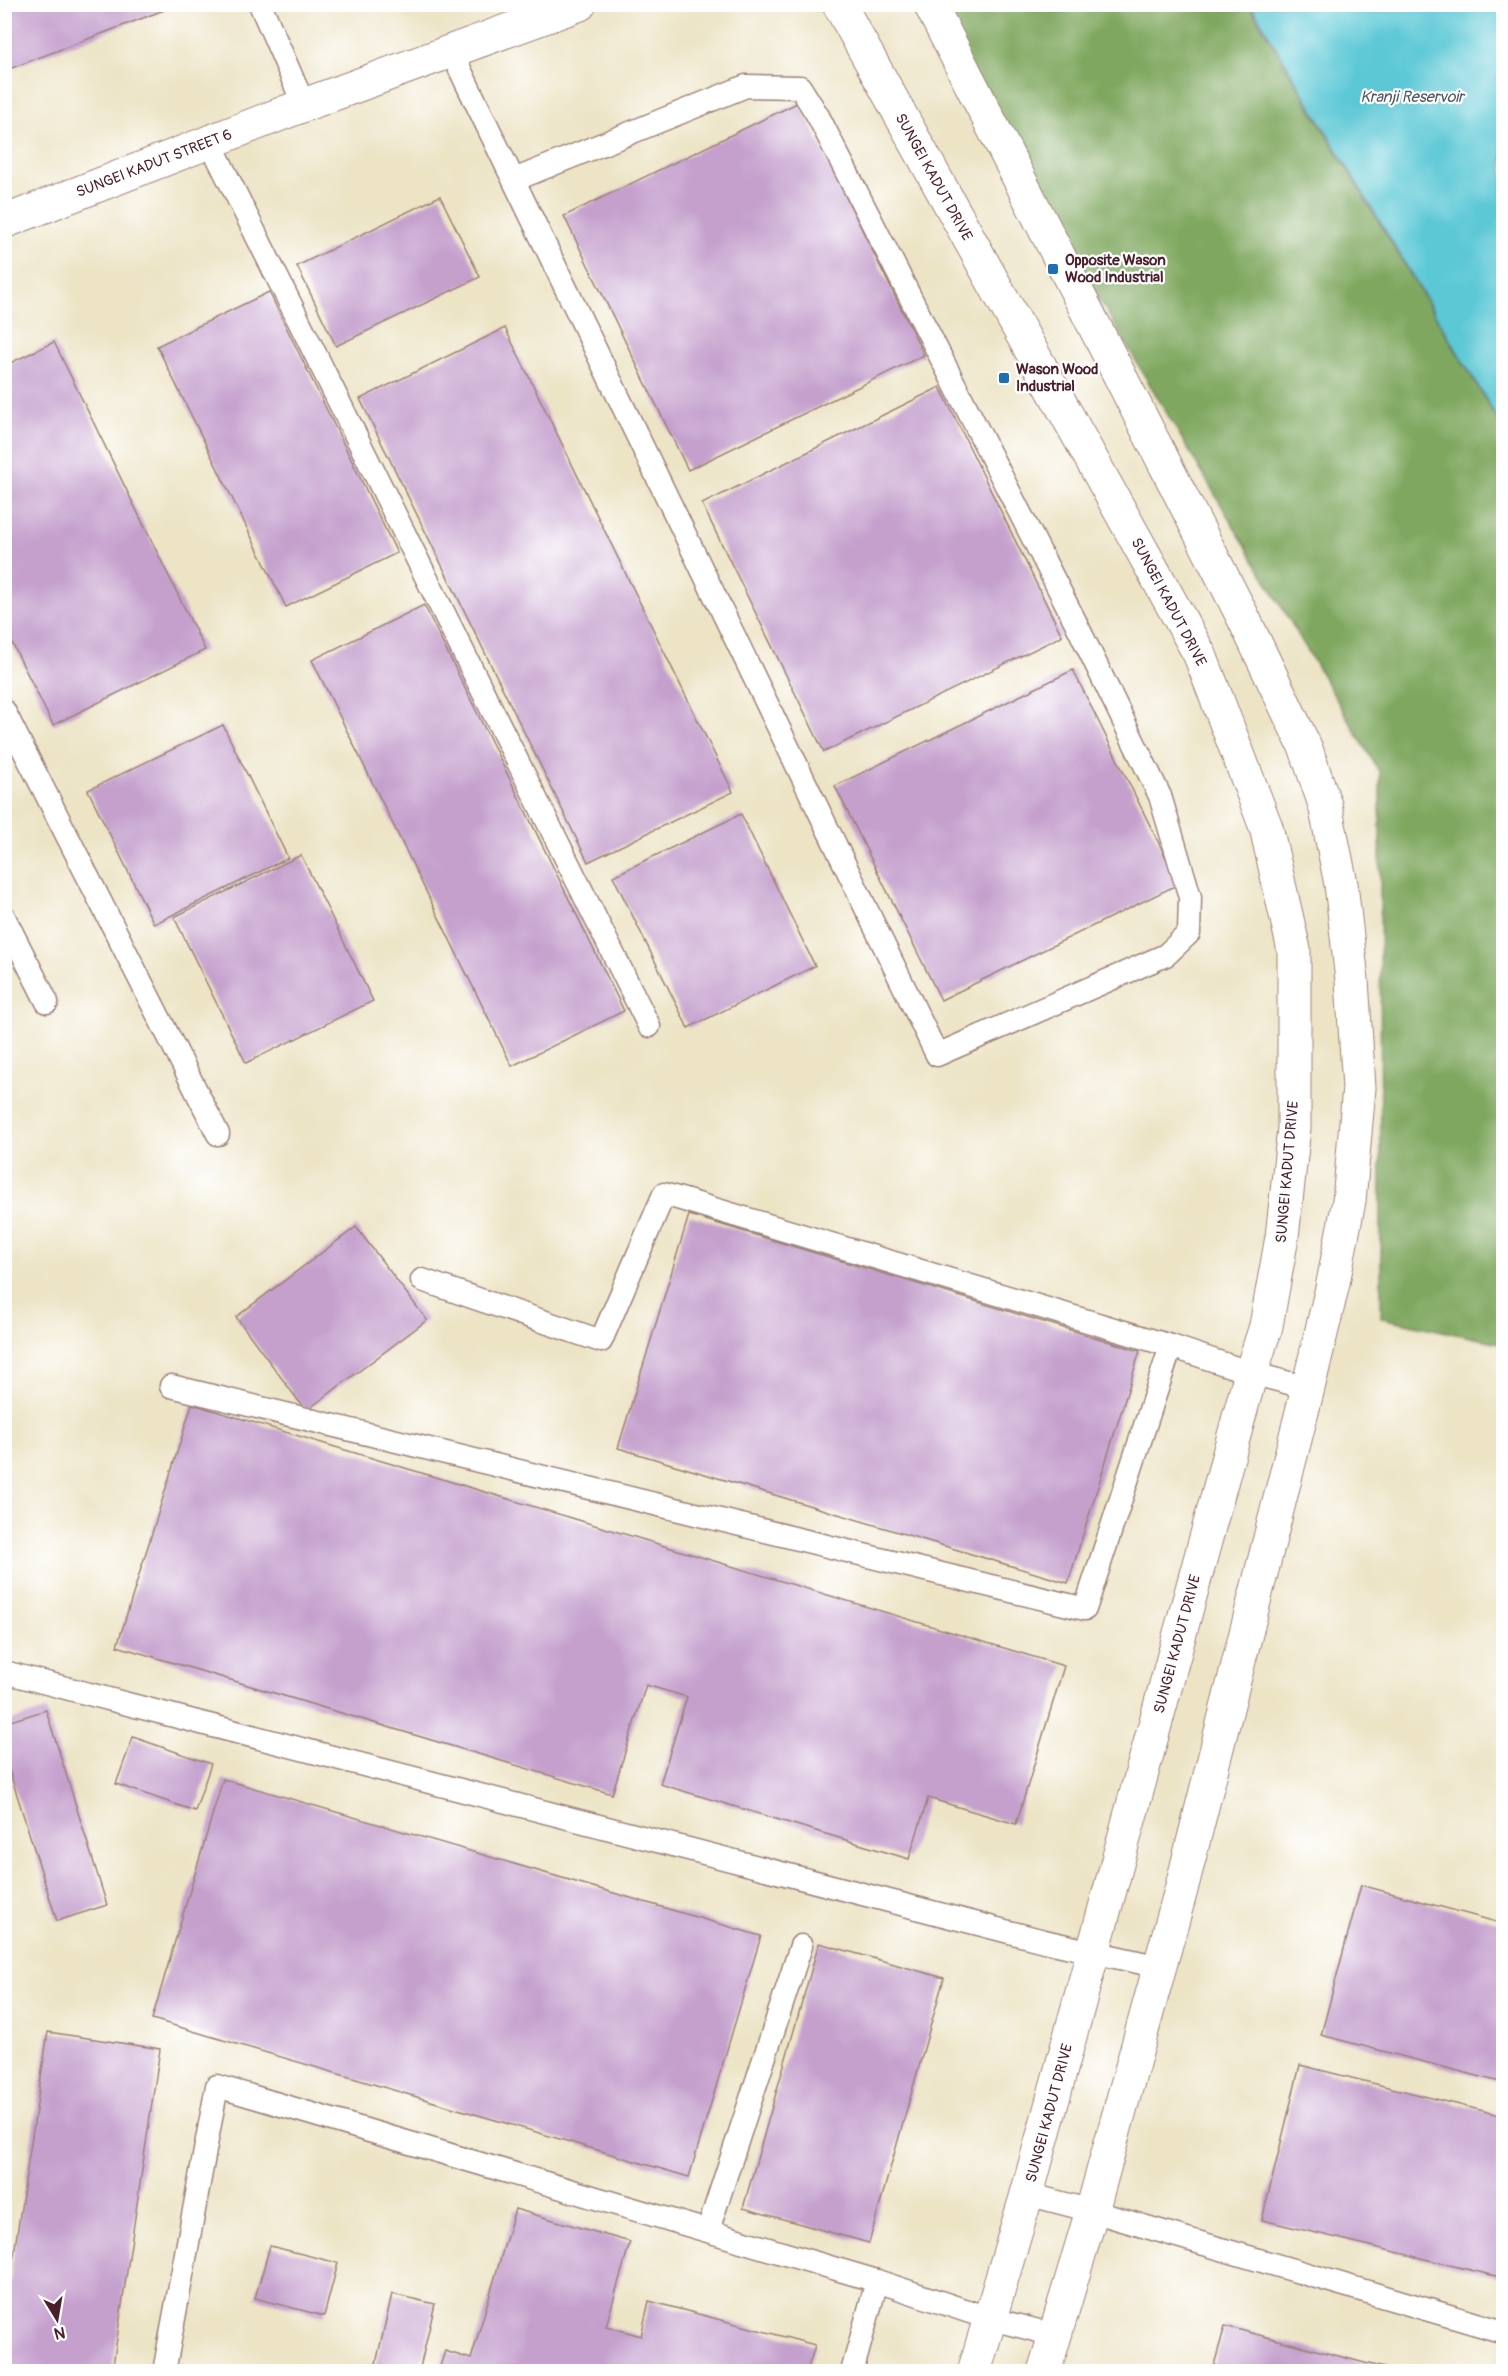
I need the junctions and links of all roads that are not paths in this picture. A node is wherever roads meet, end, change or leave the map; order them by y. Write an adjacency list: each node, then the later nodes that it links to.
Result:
1 (260, 4): 6 (lane)
2 (580, 4): 5 (main road, SUNGEI KADUT STREET 6)
3 (838, 4): 17 (main road, SUNGEI KADUT DRIVE)
4 (930, 4): 19 (main road)
5 (451, 51): 6 (main road, SUNGEI KADUT STREET 6); 8 (lane)
6 (304, 105): 7 (main road, SUNGEI KADUT STREET 6)
7 (210, 142): 9 (main road, SUNGEI KADUT STREET 6); 13 (lane)
8 (514, 180): 8 (lane)
9 (4, 222)
10 (4, 711): 14 (lane)
11 (4, 917): 12 (lane)
12 (47, 1002)
13 (650, 1026)
14 (218, 1134)
15 (422, 1280): 16 (lane)
16 (1172, 1347): 17 (lane); 18 (lane)
17 (1251, 1373): 19 (lane); 22 (main road, SUNGEI KADUT DRIVE)
18 (171, 1386)
19 (1308, 1388): 23 (main road)
20 (4, 1672): 22 (lane)
21 (801, 1946): 26 (lane)
22 (1092, 1954): 23 (lane); 24 (main road, SUNGEI KADUT DRIVE)
23 (1160, 1967): 25 (main road)
24 (1027, 2194): 25 (lane); 28 (main road, SUNGEI KADUT DRIVE)
25 (1092, 2211): 29 (lane); 30 (main road)
26 (708, 2230): 27 (lane); 31 (lane)
27 (878, 2281): 28 (lane); 32 (lane)
28 (988, 2318): 30 (lane); 33 (main road, SUNGEI KADUT DRIVE)
29 (1503, 2332)
30 (1054, 2335): 34 (main road)
31 (164, 2372)
32 (852, 2372)
33 (974, 2372)
34 (1044, 2372)

